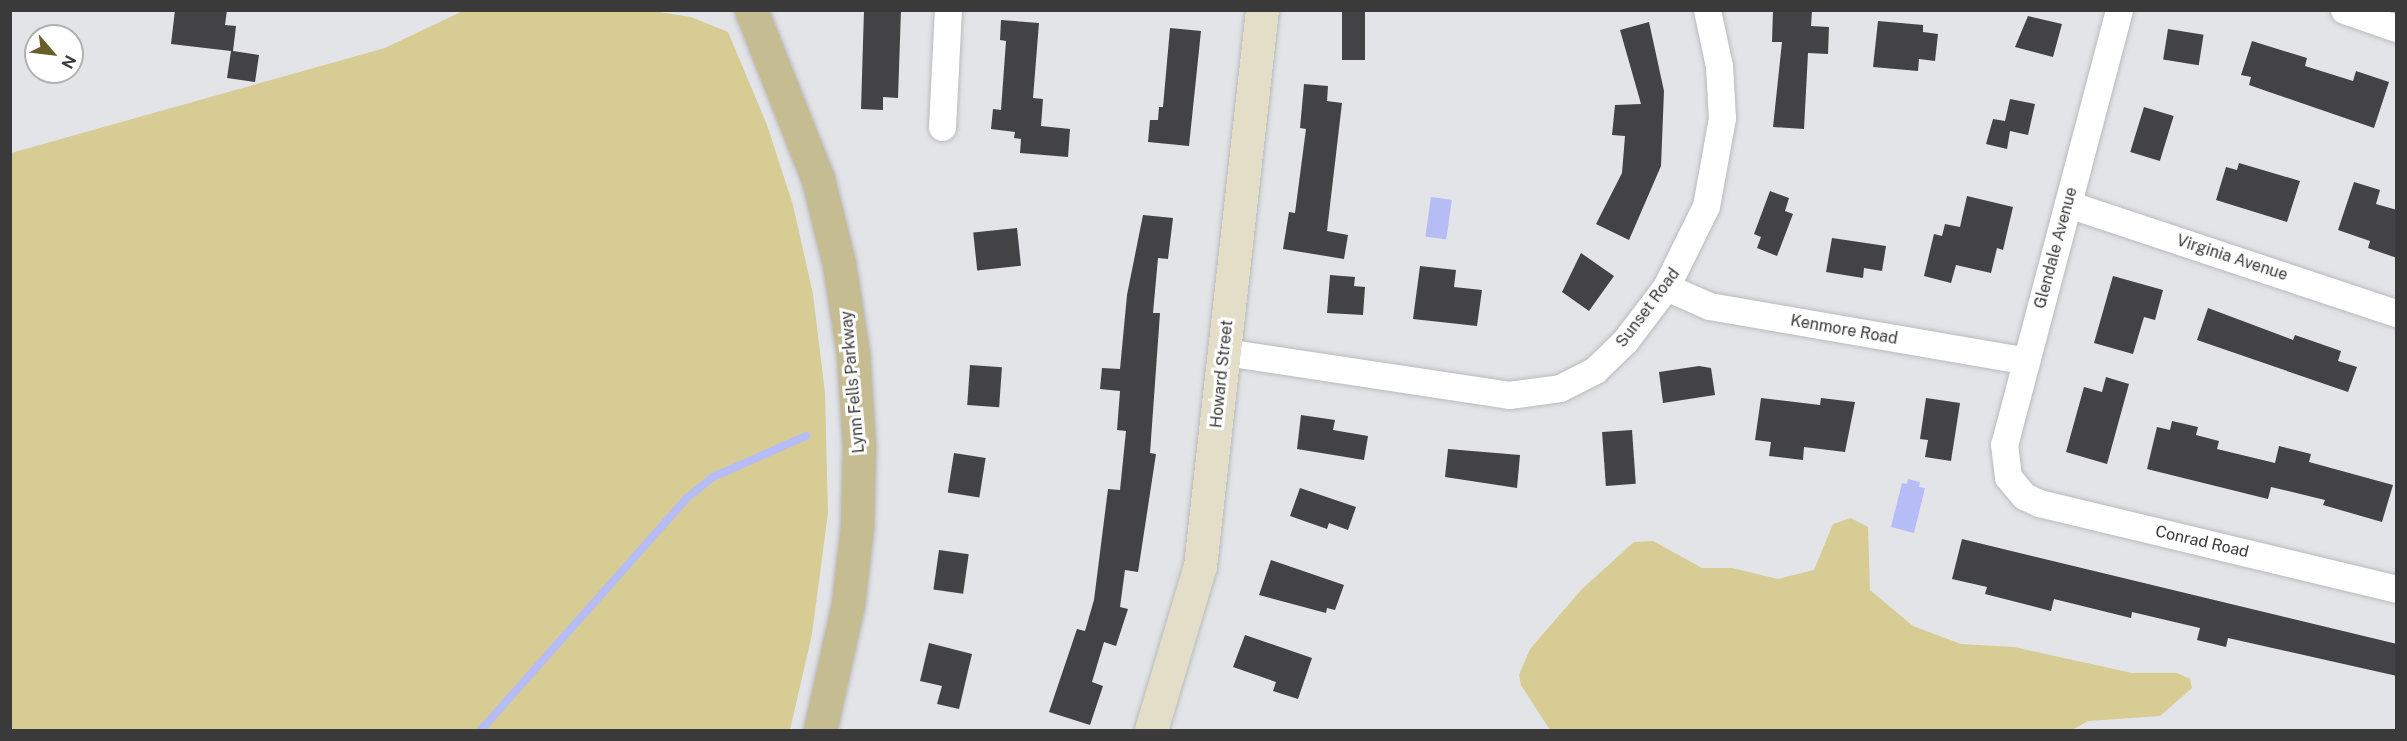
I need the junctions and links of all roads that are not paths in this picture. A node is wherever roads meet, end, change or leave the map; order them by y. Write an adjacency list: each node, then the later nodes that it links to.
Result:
1 (751, 10): 16 (main road, Lynn Fells Parkway)
2 (948, 10): 8 (street)
3 (1262, 10): 12 (street, Howard Street)
4 (1707, 10): 10 (street, Sunset Road)
5 (2119, 10): 9 (street, Glendale Avenue)
6 (2344, 10): 7 (street)
7 (2397, 28)
8 (942, 127)
9 (2068, 204): 11 (street, Virginia Avenue); 13 (street, Glendale Avenue)
10 (1666, 287): 12 (street, Sunset Road); 13 (street, Kenmore Road)
11 (2397, 313)
12 (1225, 352): 17 (street, Howard Street)
13 (2026, 361): 14 (street, Glendale Avenue)
14 (2012, 484): 15 (street, Conrad Road)
15 (2397, 589)
16 (820, 730)
17 (1152, 730)

